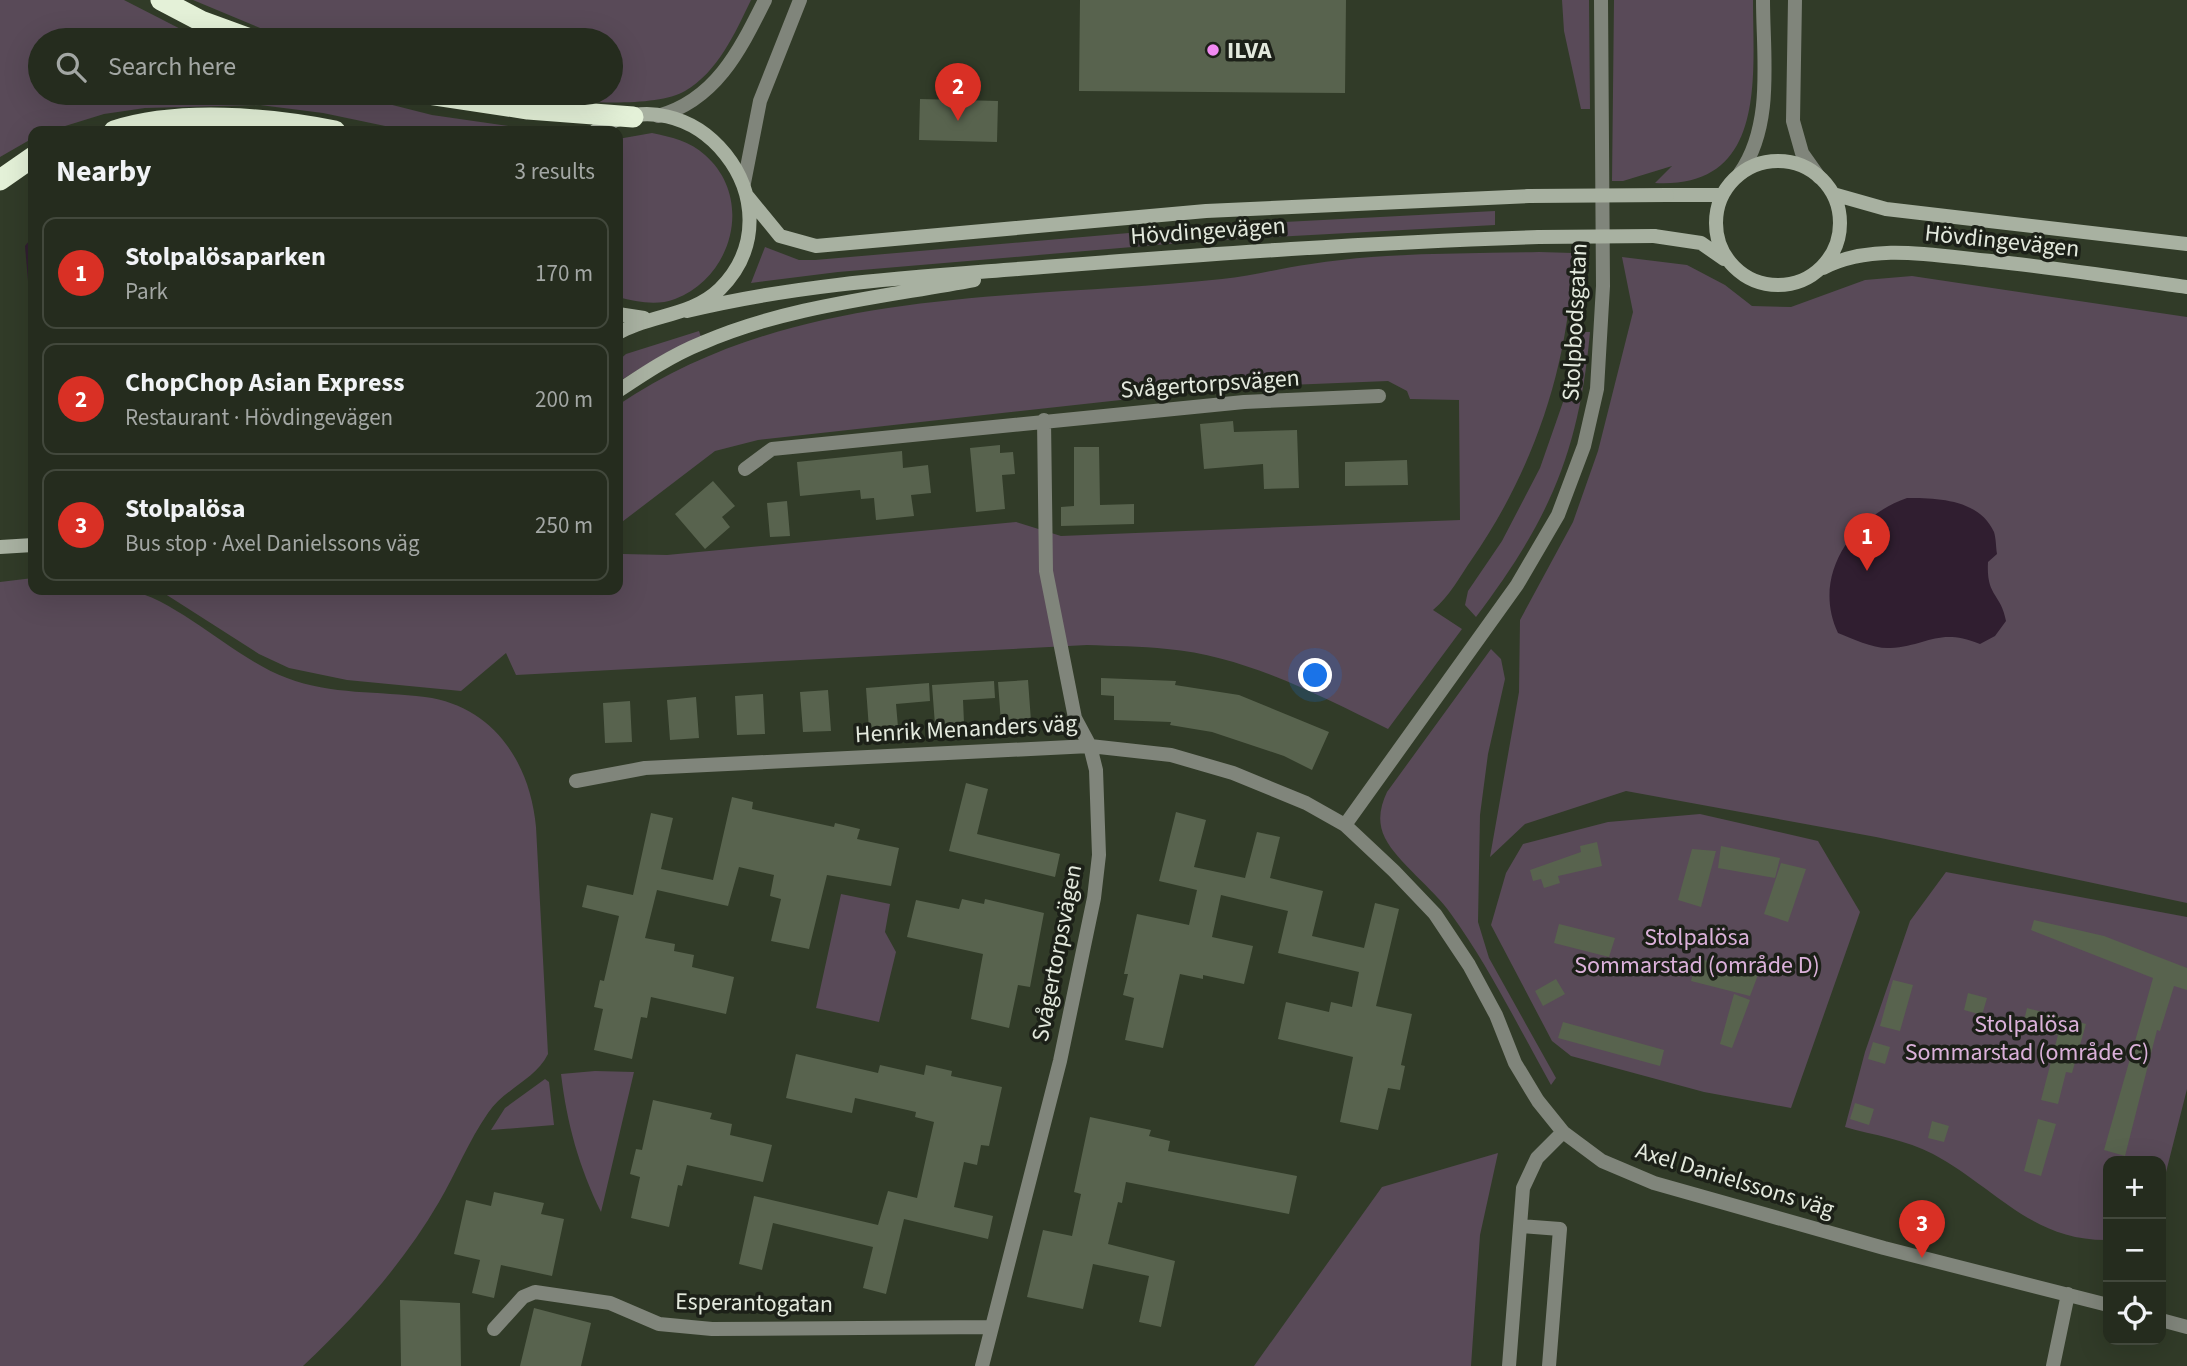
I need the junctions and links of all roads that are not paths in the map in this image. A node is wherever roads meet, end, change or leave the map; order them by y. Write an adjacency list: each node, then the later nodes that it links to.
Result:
1 (160, 0): 7 (highway)
2 (765, 0): 9 (street)
3 (800, 0): 18 (street)
4 (1601, 0): 38 (street, Stolpbodsgatan)
5 (1763, 0): 15 (street)
6 (1795, 0): 16 (street)
7 (218, 28)
8 (497, 105): 10 (highway)
9 (658, 116): 10 (street, Hövdingevägen); 18 (street, Hövdingevägen)
10 (633, 117): 13 (street, Hövdingevägen)
11 (143, 126): 12 (highway)
12 (306, 126)
13 (609, 126)
14 (28, 160): 17 (highway)
15 (1740, 173): 16 (street); 20 (street)
16 (1819, 177): 19 (street)
17 (0, 180)
18 (746, 190): 20 (street, Hövdingevägen, bridge); 26 (street)
19 (1833, 194): 21 (street, Hövdingevägen); 24 (street)
20 (1722, 195): 22 (street)
21 (2187, 244)
22 (1730, 263): 23 (street, Hövdingevägen, bridge); 24 (street, Hövdingevägen)
23 (1041, 267): 26 (street, Hövdingevägen); 30 (street)
24 (1815, 272): 25 (street, Hövdingevägen)
25 (2187, 287)
26 (687, 311): 28 (street, Hövdingevägen)
27 (623, 314): 28 (street)
28 (659, 318): 29 (street, Hövdingevägen)
29 (623, 330)
30 (623, 388)
31 (1380, 396): 32 (street, Svågertorpsvägen)
32 (1044, 420): 33 (street, Svågertorpsvägen); 36 (street, Svågertorpsvägen)
33 (745, 469)
34 (28, 544): 35 (street)
35 (2, 547)
36 (1090, 746): 37 (street, Henrik Menanders väg); 38 (street, Henrik Menanders väg); 44 (street, Svågertorpsvägen)
37 (576, 780)
38 (1345, 825): 39 (street, Axel Danielssons väg)
39 (1563, 1132): 40 (street); 41 (street, Axel Danielssons väg)
40 (1521, 1226): 48 (street); 49 (street)
41 (2068, 1294): 42 (street, Axel Danielssons väg); 50 (street)
42 (2103, 1304)
43 (2166, 1321): 45 (street)
44 (992, 1327): 46 (street, Esperantogatan); 47 (street, Svågertorpsvägen)
45 (2187, 1327)
46 (494, 1329)
47 (982, 1366)
48 (1509, 1366)
49 (1549, 1366)
50 (2053, 1366)

